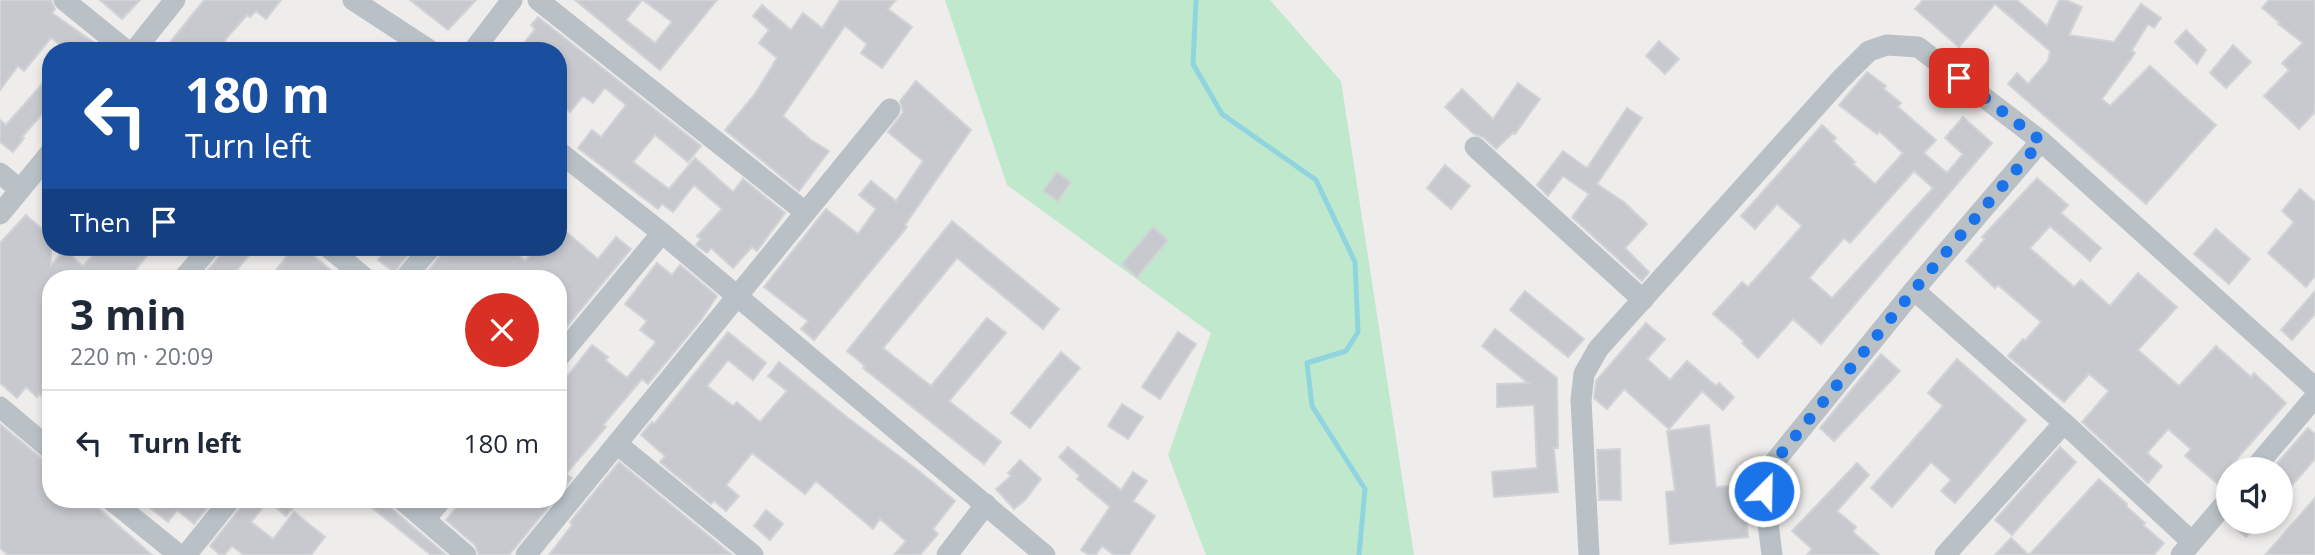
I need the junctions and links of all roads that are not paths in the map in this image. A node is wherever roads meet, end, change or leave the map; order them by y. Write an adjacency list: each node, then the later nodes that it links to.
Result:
1 (64, 0): 6 (street)
2 (175, 0): 7 (street)
3 (353, 0): 8 (street)
4 (512, 0): 9 (street)
5 (538, 0): 17 (street)
6 (116, 42)
7 (141, 42)
8 (417, 42)
9 (480, 42)
10 (890, 109): 17 (street)
11 (2041, 141): 26 (street); 28 (street); 30 (street)
12 (1475, 147): 28 (street)
13 (567, 158): 19 (street)
14 (42, 163): 16 (street)
15 (0, 173): 16 (street)
16 (20, 190): 18 (street)
17 (805, 212): 27 (street)
18 (0, 214)
19 (662, 233): 27 (street); 29 (street)
20 (202, 256): 23 (street)
21 (339, 256): 24 (street)
22 (423, 256): 25 (street)
23 (191, 270)
24 (355, 270)
25 (412, 270)
26 (1914, 290): 33 (street); 55 (street)
27 (736, 297): 35 (street); 37 (street)
28 (1643, 300): 54 (street)
29 (567, 347)
30 (2315, 388)
31 (2315, 397): 36 (street)
32 (0, 407): 34 (street)
33 (2064, 422): 46 (street); 56 (street)
34 (42, 440)
35 (617, 444): 38 (street); 51 (street)
36 (2264, 457)
37 (986, 504): 52 (street); 53 (street)
38 (567, 505)
39 (121, 508): 47 (street)
40 (225, 508): 48 (street)
41 (412, 508): 45 (street)
42 (434, 508): 45 (street)
43 (565, 508): 50 (street)
44 (2216, 514): 46 (street)
45 (425, 519): 49 (street)
46 (2187, 548)
47 (179, 555)
48 (186, 555)
49 (466, 555)
50 (526, 555)
51 (753, 555)
52 (947, 555)
53 (1045, 555)
54 (1589, 555)
55 (1772, 555)
56 (1945, 555)

